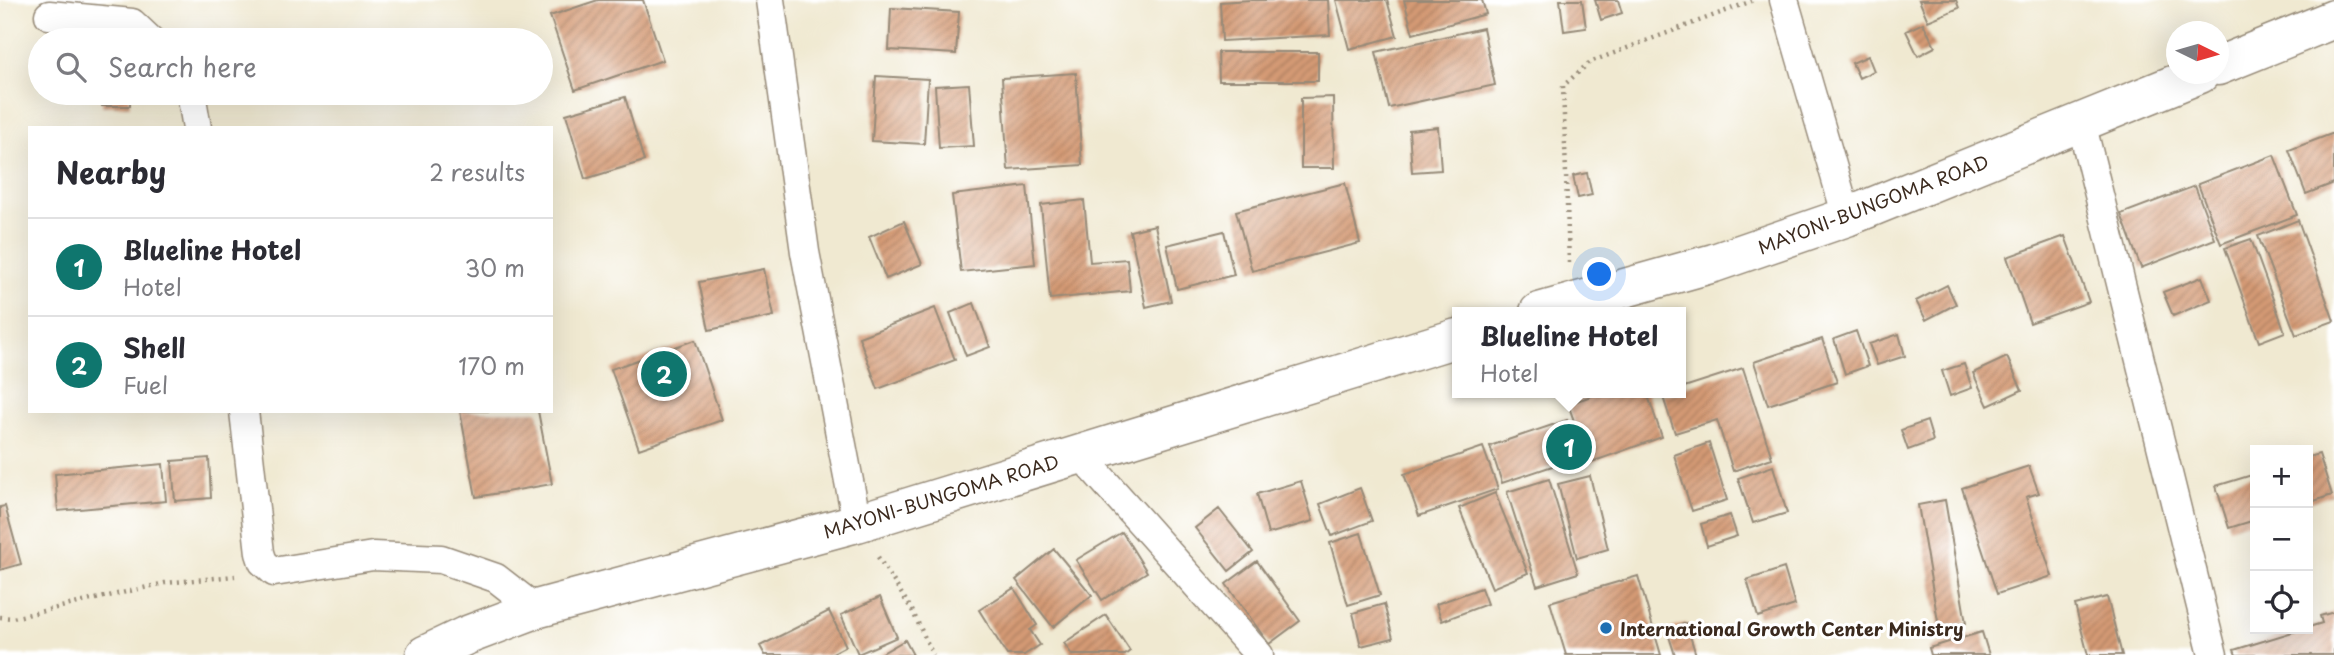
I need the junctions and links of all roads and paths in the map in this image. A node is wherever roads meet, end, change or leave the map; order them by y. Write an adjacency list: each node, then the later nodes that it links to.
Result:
1 (770, 0): 17 (street)
2 (1754, 0): 13 (path)
3 (1784, 0): 12 (street)
4 (49, 15): 6 (street)
5 (2334, 19): 7 (main road)
6 (138, 21)
7 (2229, 62)
8 (2175, 84): 10 (main road, MAYONI-BUNGOMA ROAD)
9 (193, 105): 11 (street)
10 (2081, 122): 12 (main road, MAYONI-BUNGOMA ROAD); 24 (street)
11 (197, 126)
12 (1847, 217): 13 (main road, MAYONI-BUNGOMA ROAD)
13 (1555, 307)
14 (1452, 340): 16 (main road, MAYONI-BUNGOMA ROAD)
15 (244, 413): 18 (street)
16 (1080, 454): 17 (main road, MAYONI-BUNGOMA ROAD); 23 (street)
17 (858, 523): 19 (main road, MAYONI-BUNGOMA ROAD); 22 (path)
18 (274, 572): 19 (street); 20 (path)
19 (536, 609): 21 (main road, MAYONI-BUNGOMA ROAD)
20 (0, 617)
21 (425, 655)
22 (933, 655)
23 (1259, 655)
24 (2213, 655)

